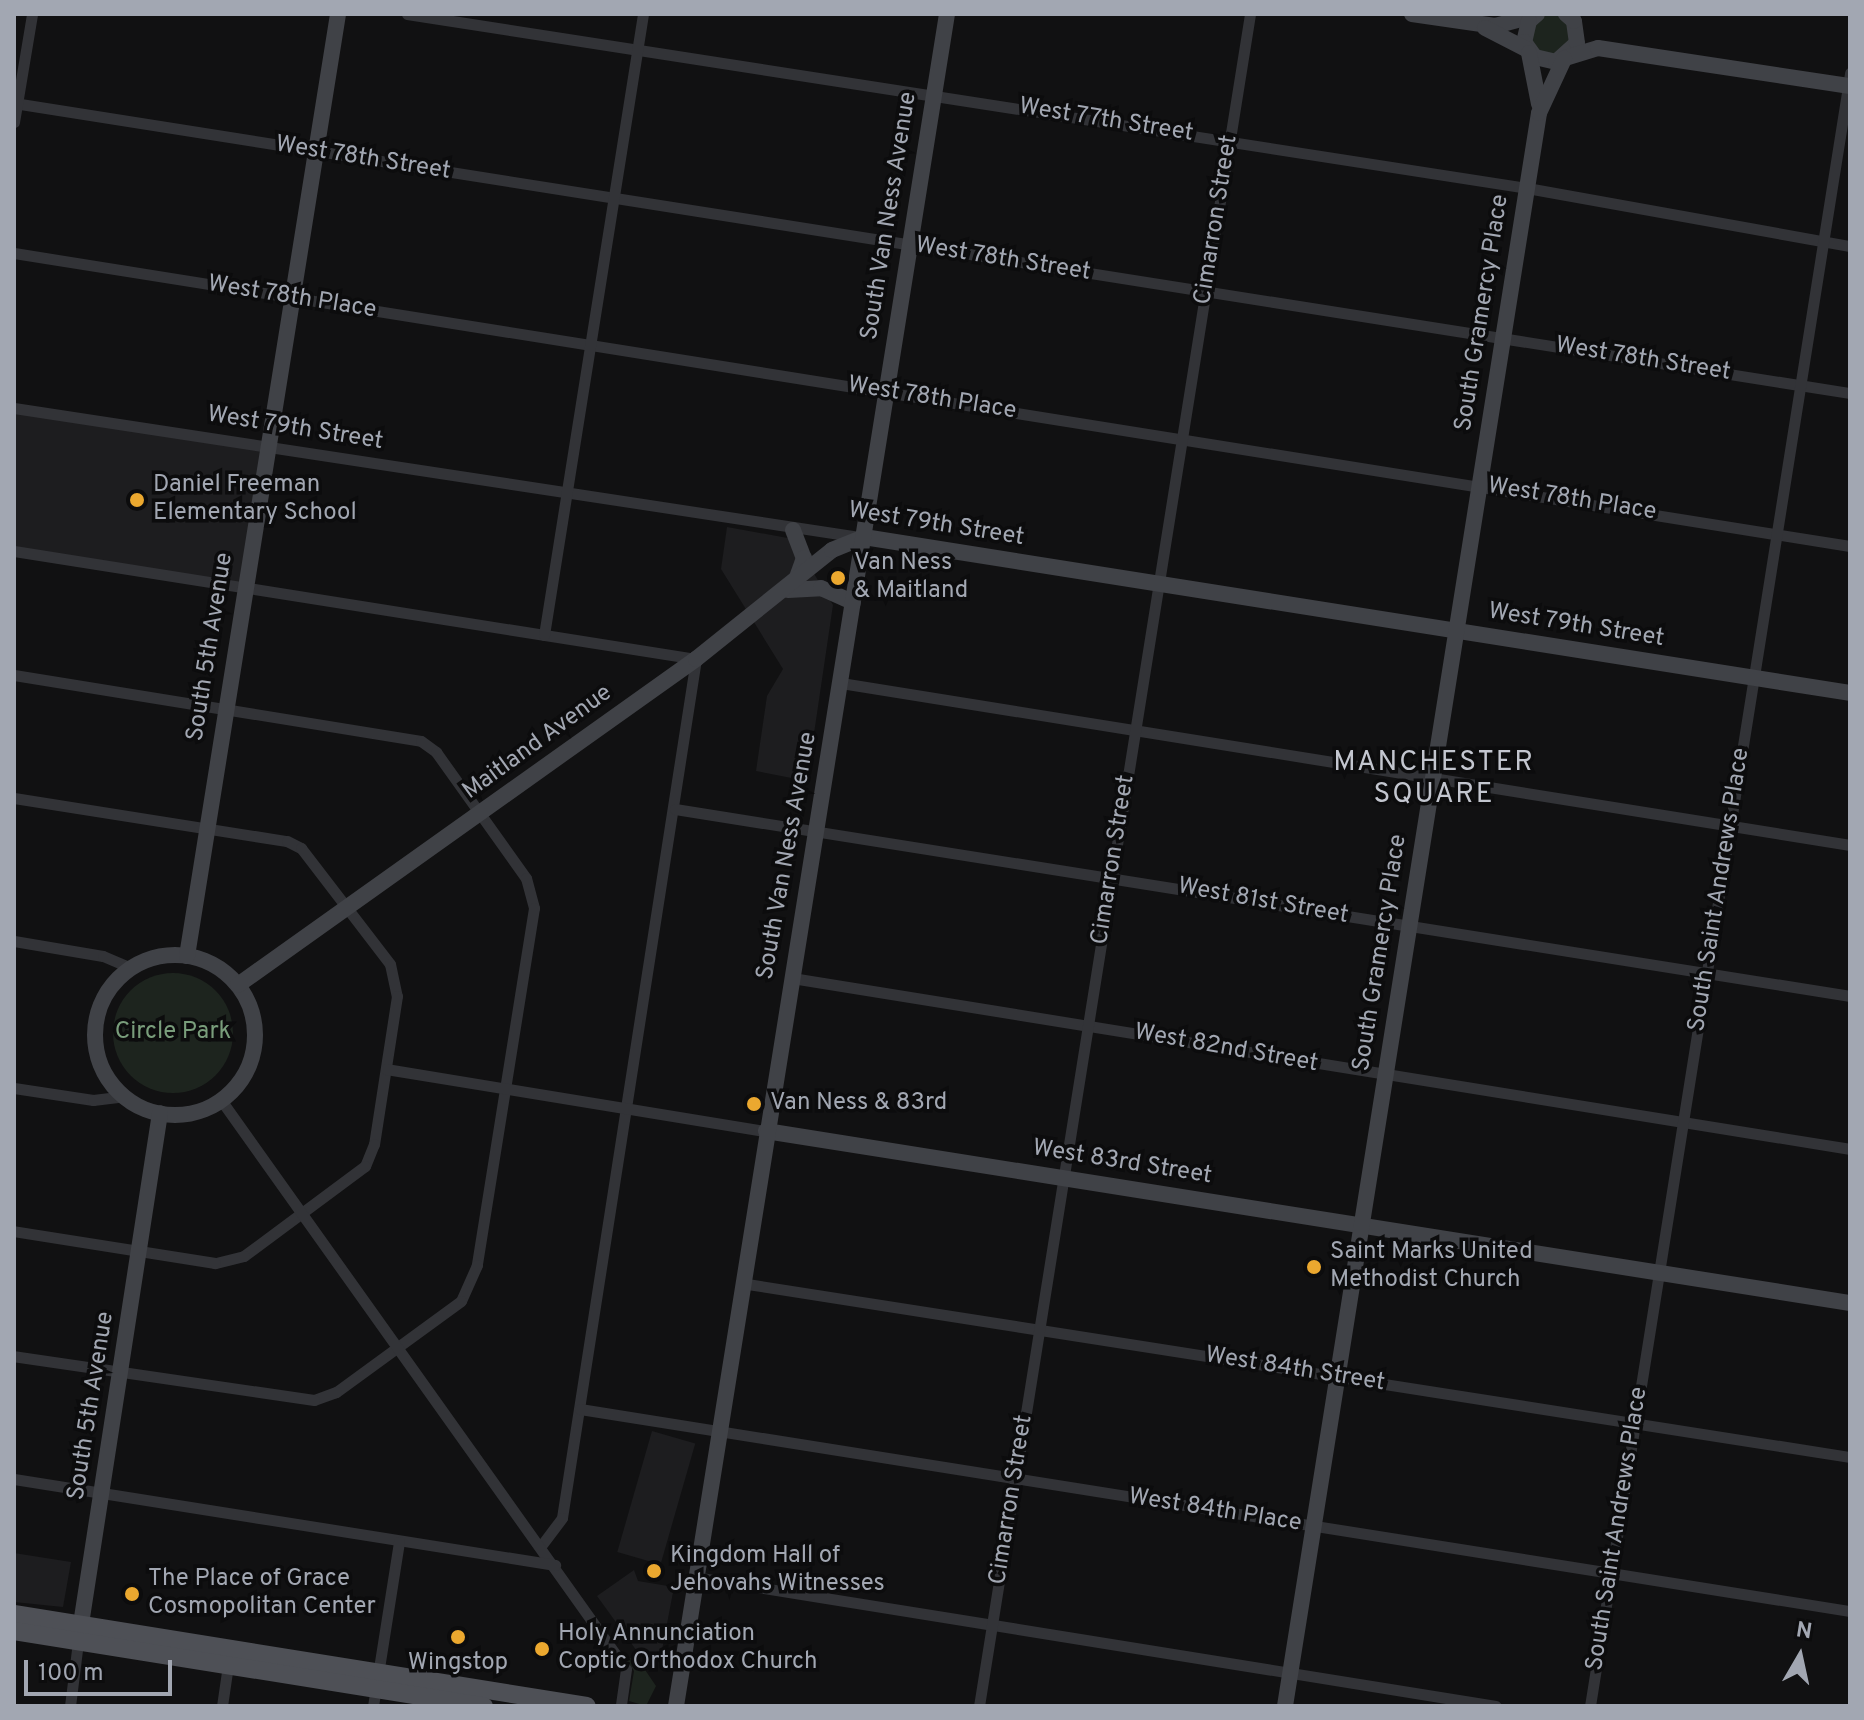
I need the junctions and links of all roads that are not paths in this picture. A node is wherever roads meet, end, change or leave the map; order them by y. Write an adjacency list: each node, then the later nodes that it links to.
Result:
1 (32, 14): 17 (street)
2 (338, 14): 21 (street, South 5th Avenue)
3 (407, 14): 11 (street, West 77th Street)
4 (643, 14): 11 (street)
5 (947, 14): 16 (street, South Van Ness Avenue)
6 (1250, 14): 20 (street, Cimarron Street)
7 (1412, 14): 10 (street)
8 (1536, 14): 10 (street); 12 (street)
9 (1571, 17): 13 (street); 14 (street, South Gramercy Place)
10 (1464, 23): 12 (street)
11 (637, 48): 16 (street, West 77th Street); 23 (street)
12 (1528, 51): 14 (street); 18 (street, South Gramercy Place)
13 (1626, 52): 14 (street); 15 (street)
14 (1564, 59): 18 (street, South Gramercy Place)
15 (1849, 82): 24 (street, South Saint Andrews Place)
16 (934, 94): 20 (street, West 77th Street); 25 (street, South Van Ness Avenue)
17 (15, 104): 19 (street); 21 (street, West 78th Street)
18 (1539, 113): 22 (street, South Gramercy Place)
19 (14, 122)
20 (1230, 141): 22 (street, West 77th Street); 28 (street, Cimarron Street)
21 (316, 151): 23 (street, West 78th Street); 29 (street, South 5th Avenue)
22 (1527, 188): 24 (street, West 77th Street); 30 (street, South Gramercy Place)
23 (614, 198): 25 (street, West 78th Street); 31 (street)
24 (1823, 242): 26 (street, West 77th Street); 32 (street, South Saint Andrews Place)
25 (909, 245): 28 (street, West 78th Street); 33 (street, South Van Ness Avenue)
26 (1850, 246)
27 (14, 253): 29 (street, West 78th Place)
28 (1207, 292): 30 (street, West 78th Street); 36 (street, Cimarron Street)
29 (293, 298): 31 (street, West 78th Place); 37 (street, South 5th Avenue)
30 (1503, 338): 32 (street, West 78th Street); 38 (street, South Gramercy Place)
31 (590, 345): 33 (street, West 78th Place); 39 (street)
32 (1800, 385): 34 (street, West 78th Street); 41 (street, South Saint Andrews Place)
33 (886, 392): 36 (street, West 78th Place); 42 (street, South Van Ness Avenue)
34 (1850, 393)
35 (14, 408): 37 (street, West 79th Street)
36 (1182, 438): 38 (street, West 78th Place); 45 (street, Cimarron Street)
37 (267, 450): 39 (street, West 79th Street); 46 (street, South 5th Avenue)
38 (1480, 485): 41 (street, West 78th Place); 49 (street, South Gramercy Place)
39 (566, 495): 40 (street, West 79th Street); 50 (street)
40 (793, 530): 42 (street, West 79th Street); 47 (street)
41 (1776, 534): 43 (street, West 78th Place); 53 (street, South Saint Andrews Place)
42 (864, 537): 45 (street, West 79th Street); 47 (street, Maitland Avenue); 48 (street, South Van Ness Avenue)
43 (1850, 546)
44 (14, 551): 46 (street)
45 (1159, 584): 49 (street, West 79th Street); 57 (street, Cimarron Street)
46 (246, 587): 50 (street); 56 (street, South 5th Avenue)
47 (788, 588): 48 (street); 51 (street, Maitland Avenue)
48 (853, 602): 54 (street, South Van Ness Avenue)
49 (1457, 631): 53 (street, West 79th Street); 58 (street, South Gramercy Place)
50 (544, 635): 51 (street)
51 (696, 659): 60 (street); 61 (street, Maitland Avenue)
52 (14, 675): 56 (street)
53 (1754, 678): 55 (street, West 79th Street); 62 (street, South Saint Andrews Place)
54 (841, 683): 57 (street); 64 (street, South Van Ness Avenue)
55 (1850, 693)
56 (226, 709): 61 (street); 63 (street, South 5th Avenue)
57 (1136, 731): 58 (street); 66 (street, Cimarron Street)
58 (1433, 779): 62 (street); 68 (street, South Gramercy Place)
59 (14, 798): 63 (street)
60 (675, 809): 64 (street, West 81st Street); 83 (street)
61 (482, 813): 67 (street, Maitland Avenue); 80 (street)
62 (1730, 826): 65 (street); 72 (street, South Saint Andrews Place)
63 (207, 827): 67 (street); 70 (street, South 5th Avenue)
64 (817, 831): 66 (street, West 81st Street); 73 (street, South Van Ness Avenue)
65 (1850, 845)
66 (1111, 876): 68 (street, West 81st Street); 76 (street, Cimarron Street)
67 (349, 907): 74 (street, Maitland Avenue); 77 (street)
68 (1409, 927): 72 (street, West 81st Street); 78 (street, South Gramercy Place)
69 (14, 941): 71 (street)
70 (187, 956): 71 (street); 74 (street)
71 (131, 968): 81 (street)
72 (1706, 974): 75 (street, West 81st Street); 85 (street, South Saint Andrews Place)
73 (792, 978): 76 (street, West 82nd Street); 86 (street, South Van Ness Avenue)
74 (238, 985): 82 (street)
75 (1850, 996)
76 (1088, 1026): 78 (street, West 82nd Street); 88 (street, Cimarron Street)
77 (386, 1069): 80 (street, West 83rd Street); 89 (street)
78 (1386, 1076): 85 (street, West 82nd Street); 90 (street, South Gramercy Place)
79 (14, 1088): 81 (street)
80 (506, 1088): 83 (street, West 83rd Street); 97 (street)
81 (124, 1096): 84 (street)
82 (221, 1100): 84 (street); 89 (street)
83 (628, 1107): 86 (street, West 83rd Street); 101 (street)
84 (160, 1113): 92 (street, South 5th Avenue)
85 (1683, 1123): 87 (street, West 82nd Street); 93 (street, South Saint Andrews Place)
86 (766, 1131): 88 (street, West 83rd Street); 94 (street, South Van Ness Avenue)
87 (1850, 1149)
88 (1064, 1178): 90 (street, West 83rd Street); 96 (street, Cimarron Street)
89 (302, 1216): 92 (street); 97 (street)
90 (1362, 1225): 93 (street, West 83rd Street); 100 (street, South Gramercy Place)
91 (14, 1231): 92 (street)
92 (140, 1252): 99 (street, South 5th Avenue)
93 (1659, 1273): 95 (street, West 83rd Street); 102 (street, South Saint Andrews Place)
94 (741, 1283): 96 (street, West 84th Street); 103 (street, South Van Ness Avenue)
95 (1850, 1303)
96 (1039, 1330): 100 (street, West 84th Street); 106 (street, Cimarron Street)
97 (400, 1348): 99 (street); 110 (street)
98 (14, 1356): 99 (street)
99 (121, 1374): 107 (street, South 5th Avenue)
100 (1338, 1377): 102 (street, West 84th Street); 108 (street, South Gramercy Place)
101 (580, 1409): 103 (street, West 84th Place); 110 (street)
102 (1635, 1423): 104 (street, West 84th Street); 112 (street, South Saint Andrews Place)
103 (717, 1431): 106 (street, West 84th Place); 113 (street, South Van Ness Avenue)
104 (1850, 1457)
105 (14, 1479): 107 (street)
106 (1015, 1480): 108 (street, West 84th Place); 116 (street, Cimarron Street)
107 (102, 1493): 109 (street); 118 (street, South 5th Avenue)
108 (1314, 1526): 112 (street, West 84th Place); 120 (street, South Gramercy Place)
109 (399, 1542): 111 (street); 121 (street)
110 (541, 1546): 111 (street)
111 (555, 1565): 126 (street)
112 (1611, 1572): 114 (street, West 84th Place); 131 (street, South Saint Andrews Place)
113 (695, 1577): 116 (street); 127 (street, South Van Ness Avenue)
114 (1850, 1611)
115 (14, 1614): 118 (main road)
116 (992, 1623): 120 (street); 128 (street, Cimarron Street)
117 (14, 1631): 118 (main road)
118 (79, 1633): 119 (main road); 121 (main road); 122 (street, South 5th Avenue)
119 (228, 1665): 121 (main road); 123 (street)
120 (1290, 1672): 129 (street, South Gramercy Place); 130 (street)
121 (376, 1690): 124 (main road); 125 (main road)
122 (70, 1706)
123 (222, 1706)
124 (484, 1706)
125 (587, 1706)
126 (621, 1706)
127 (676, 1706)
128 (979, 1706)
129 (1285, 1706)
130 (1496, 1706)
131 (1590, 1706)

